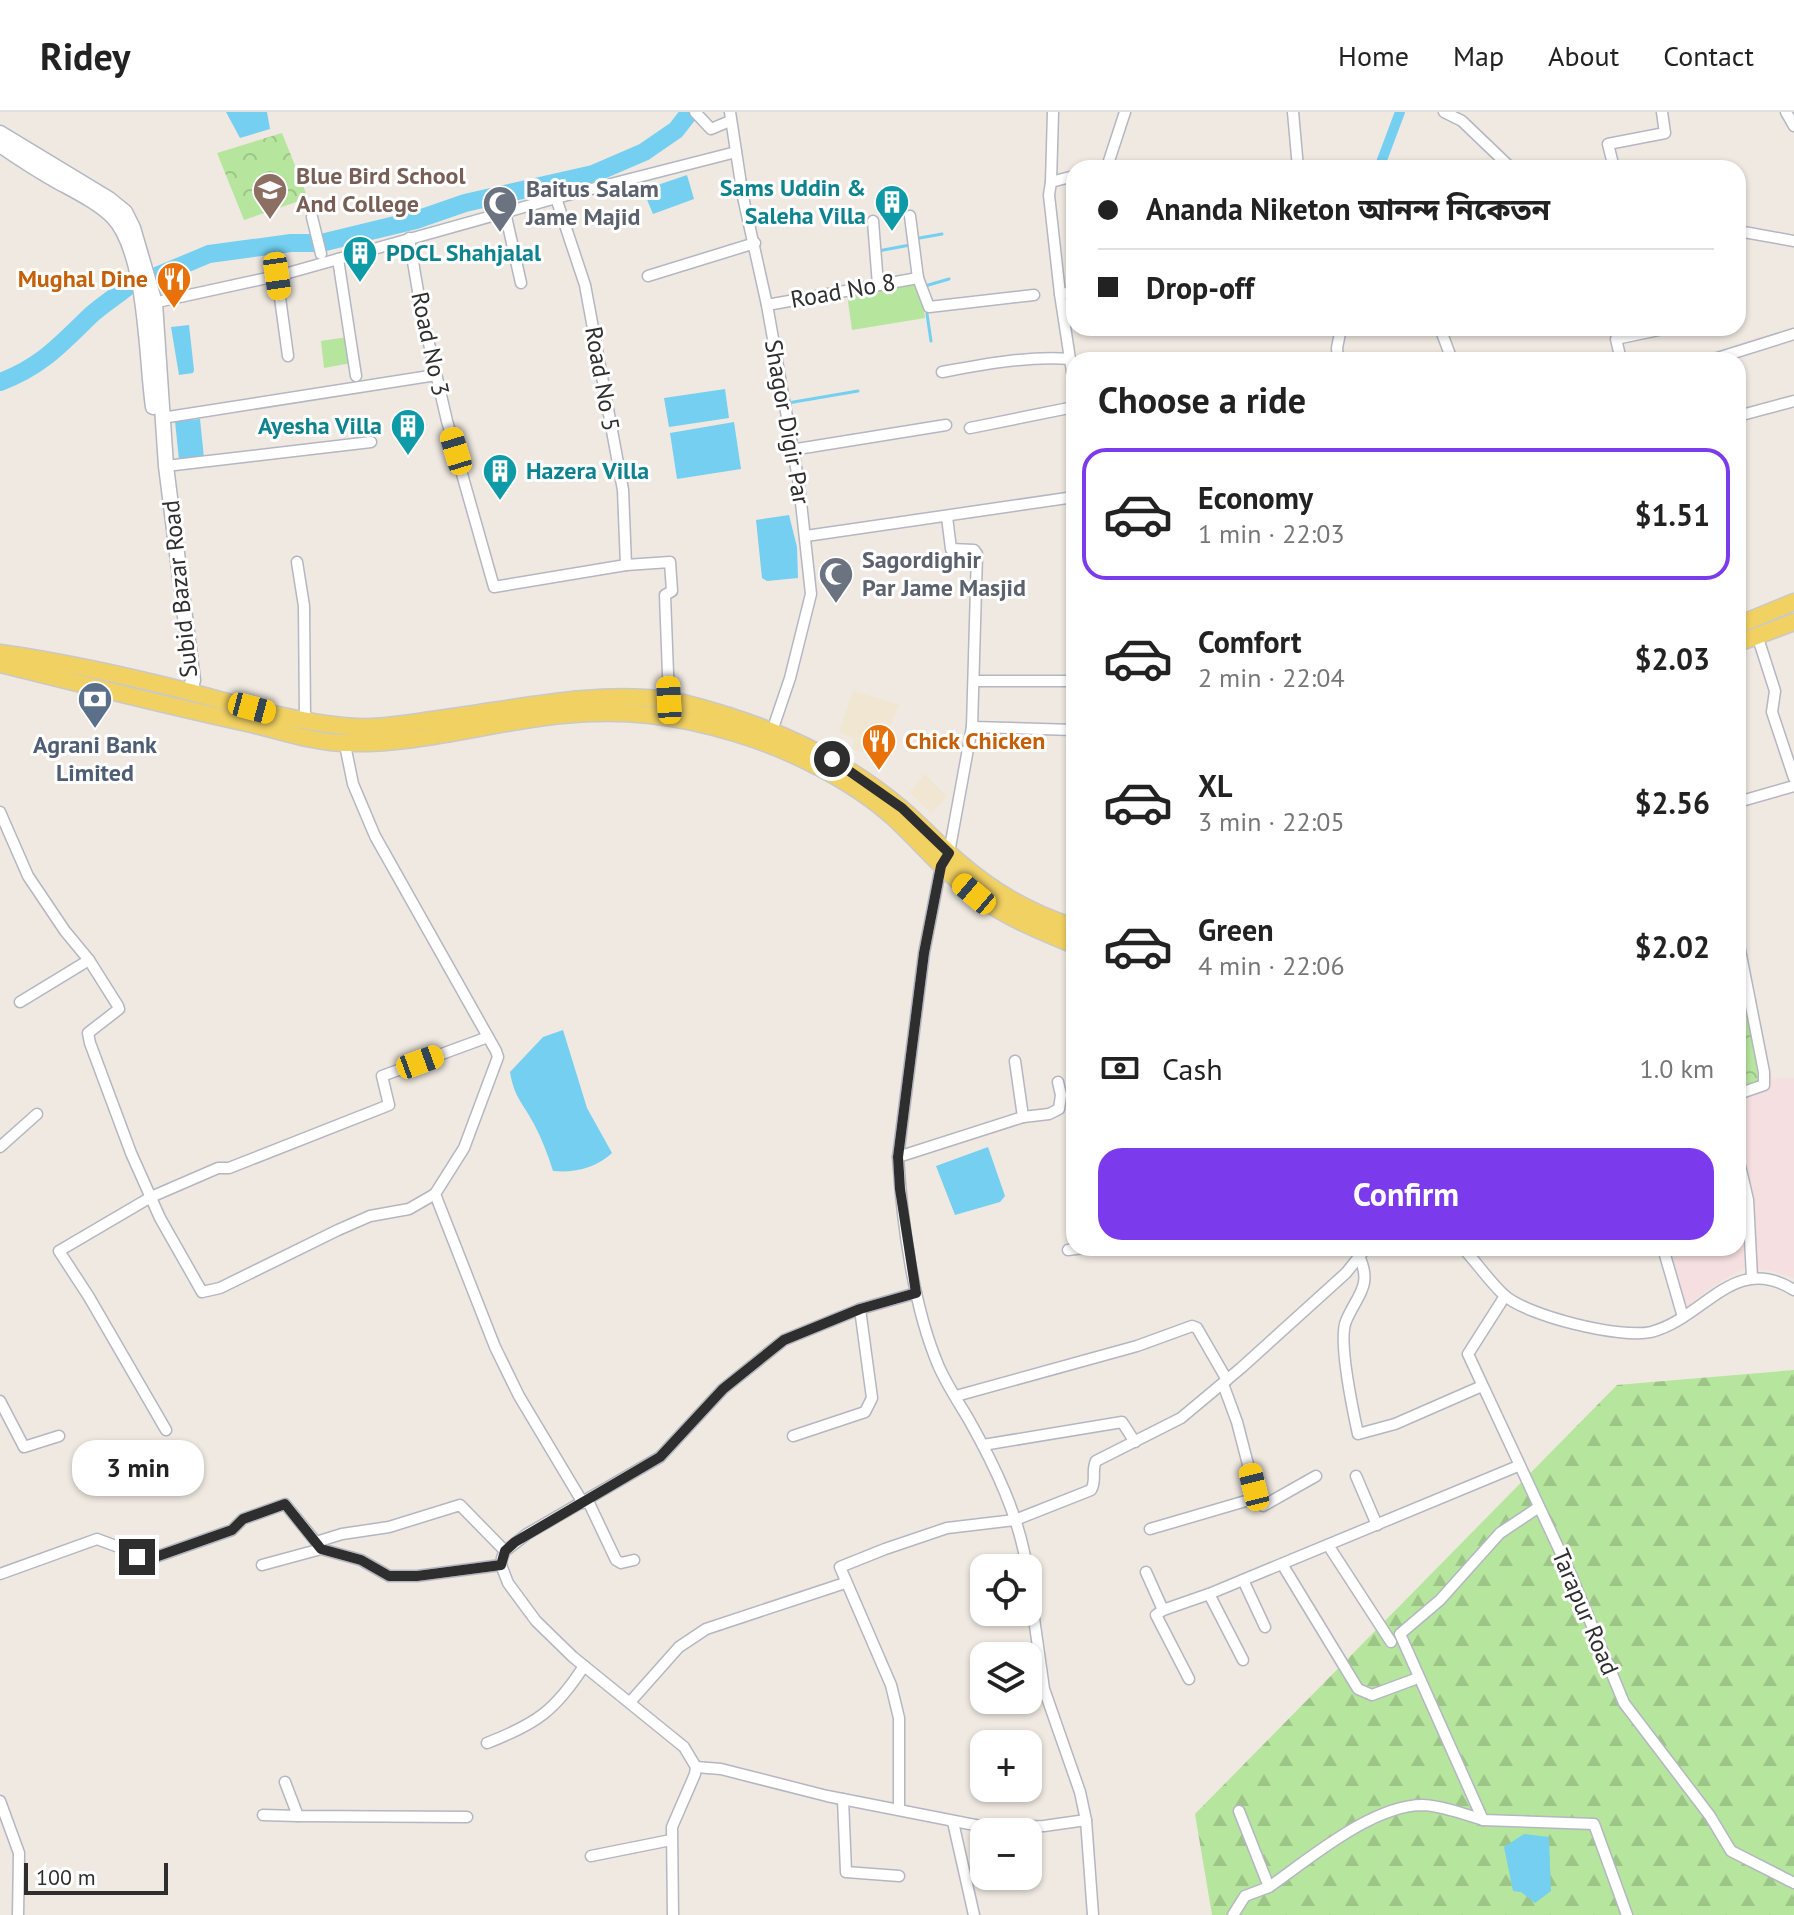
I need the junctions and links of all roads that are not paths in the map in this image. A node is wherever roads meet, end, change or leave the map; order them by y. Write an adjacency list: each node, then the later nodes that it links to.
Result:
1 (1053, 112): 19 (street)
2 (1125, 112): 14 (street)
3 (1293, 112): 15 (street)
4 (1444, 112): 9 (street)
5 (1662, 112): 17 (street)
6 (1786, 112): 10 (street)
7 (697, 114): 8 (street)
8 (730, 117): 13 (street, Shagor Digir Par)
9 (1462, 117): 16 (street)
10 (1794, 126)
11 (0, 133): 39 (main road, Subid Bazar Road)
12 (0, 145): 39 (main road, Subid Bazar Road)
13 (736, 152): 20 (street); 28 (street, Shagor Digir Par)
14 (1109, 160)
15 (1297, 160)
16 (1503, 160)
17 (1612, 160)
18 (1066, 178): 19 (street)
19 (1051, 182): 37 (street)
20 (556, 198): 21 (street); 64 (street, Road No 5)
21 (505, 212): 26 (street); 34 (street)
22 (910, 216): 33 (street, Road No 8)
23 (312, 217): 29 (street)
24 (873, 221): 35 (street)
25 (1746, 232): 27 (street)
26 (409, 238): 30 (street); 49 (street, Road No 3)
27 (1794, 241)
28 (755, 243): 32 (street); 40 (street, Shagor Digir Par)
29 (321, 254)
30 (338, 259): 31 (street); 50 (street)
31 (277, 276): 39 (street); 46 (street)
32 (648, 276)
33 (918, 278): 35 (street, Road No 8); 38 (street, Road No 8)
34 (521, 283)
35 (878, 285): 40 (street, Road No 8)
36 (1066, 293): 37 (street)
37 (1060, 294): 41 (street)
38 (1034, 295)
39 (149, 304): 54 (main road, Subid Bazar Road); 74 (main road, Subid Bazar Road)
40 (767, 305): 58 (street, Shagor Digir Par)
41 (1066, 333)
42 (1794, 334): 45 (street)
43 (1633, 336): 44 (street)
44 (1619, 352)
45 (1737, 352)
46 (288, 356)
47 (1066, 359): 48 (street)
48 (942, 372)
49 (436, 375): 54 (street); 64 (street, Road No 3)
50 (356, 376)
51 (1794, 401): 53 (street)
52 (1066, 409): 56 (street)
53 (1746, 414)
54 (162, 418): 59 (main road, Subid Bazar Road)
55 (946, 425): 58 (street)
56 (970, 428)
57 (371, 442): 59 (street)
58 (791, 450): 62 (street, Shagor Digir Par)
59 (166, 466): 74 (main road, Subid Bazar Road)
60 (1066, 498): 61 (street)
61 (947, 517): 62 (street); 72 (street)
62 (806, 536): 80 (street, Shagor Digir Par)
63 (297, 562): 76 (street)
64 (626, 565): 75 (street)
65 (1794, 602): 66 (main road)
66 (1746, 622)
67 (1794, 622): 68 (main road)
68 (1757, 635): 69 (main road); 81 (street)
69 (1746, 640)
70 (0, 653): 74 (main road)
71 (0, 664): 79 (main road)
72 (974, 681): 73 (street); 77 (street)
73 (1066, 681)
74 (190, 692): 76 (main road)
75 (669, 700): 79 (main road); 80 (main road)
76 (305, 719): 79 (main road)
77 (972, 727): 78 (street); 85 (street)
78 (1066, 730)
79 (344, 735): 80 (main road); 93 (street)
80 (770, 738): 85 (main road)
81 (1794, 778)
82 (1794, 786): 83 (street)
83 (1746, 800)
84 (0, 812): 88 (street)
85 (945, 859): 86 (main road); 87 (main road); 100 (street)
86 (1066, 924)
87 (1066, 942)
88 (89, 960): 91 (street); 103 (street)
89 (1746, 981): 90 (street)
90 (1750, 1001): 92 (street); 96 (street)
91 (20, 1002)
92 (1746, 1002)
93 (488, 1037): 102 (street); 103 (street)
94 (1015, 1061): 98 (street)
95 (1058, 1082): 98 (street)
96 (1746, 1091)
97 (37, 1114): 99 (street)
98 (1023, 1117): 100 (street)
99 (0, 1147)
100 (898, 1157): 110 (street)
101 (1746, 1191): 108 (street)
102 (435, 1194): 103 (street); 127 (street)
103 (151, 1197): 118 (street)
104 (1360, 1256): 114 (street)
105 (1364, 1256): 115 (street)
106 (1470, 1256): 111 (street)
107 (1665, 1256): 113 (street)
108 (1752, 1277): 109 (street); 113 (street)
109 (1794, 1290)
110 (916, 1293): 112 (street); 116 (street)
111 (1505, 1296): 113 (street); 115 (street, Tarapur Road)
112 (860, 1309): 120 (street); 127 (street)
113 (1683, 1317)
114 (1225, 1382): 116 (street); 121 (street); 126 (street)
115 (1482, 1386): 123 (street, Tarapur Road)
116 (956, 1396): 122 (street)
117 (0, 1401): 119 (street)
118 (166, 1430)
119 (59, 1436)
120 (793, 1436)
121 (1135, 1442): 122 (street); 129 (street)
122 (983, 1445): 129 (street)
123 (1518, 1466): 128 (street, Tarapur Road); 130 (street)
124 (1316, 1476): 126 (street)
125 (1356, 1476): 130 (street)
126 (1256, 1498): 131 (street)
127 (585, 1502): 134 (street); 136 (street)
128 (1539, 1507): 151 (street); 170 (street, Tarapur Road)
129 (1015, 1520): 135 (street); 143 (street)
130 (1377, 1525): 132 (street)
131 (1150, 1529)
132 (1328, 1545): 137 (street); 148 (street)
133 (318, 1546): 134 (street); 138 (street); 139 (street); 141 (street)
134 (505, 1551): 139 (street)
135 (1025, 1554)
136 (634, 1560)
137 (1282, 1564): 142 (street); 151 (street)
138 (262, 1565)
139 (501, 1565): 150 (street)
140 (1146, 1572): 145 (street)
141 (0, 1574)
142 (1243, 1580): 144 (street); 147 (street)
143 (845, 1583): 153 (street); 159 (street)
144 (1209, 1594): 145 (street); 149 (street)
145 (1163, 1610): 152 (street)
146 (1035, 1626): 164 (street)
147 (1265, 1627)
148 (1391, 1642)
149 (1243, 1660)
150 (584, 1666): 153 (street); 154 (street)
151 (1418, 1678): 165 (street)
152 (1189, 1679)
153 (631, 1701): 155 (street)
154 (487, 1743)
155 (696, 1767): 157 (street); 167 (street)
156 (285, 1782): 162 (street)
157 (843, 1799): 159 (street); 169 (street)
158 (0, 1801): 172 (street)
159 (899, 1809): 166 (street)
160 (1239, 1811): 171 (street)
161 (263, 1815): 162 (street)
162 (298, 1816): 163 (street)
163 (467, 1817)
164 (1086, 1820): 166 (street); 175 (street)
165 (1483, 1820): 171 (street); 177 (street)
166 (953, 1822): 174 (street)
167 (671, 1840): 168 (street); 173 (street)
168 (591, 1856)
169 (899, 1876)
170 (1794, 1883)
171 (1269, 1887): 176 (street)
172 (18, 1915)
173 (673, 1915)
174 (974, 1915)
175 (1093, 1915)
176 (1233, 1915)
177 (1627, 1915)

